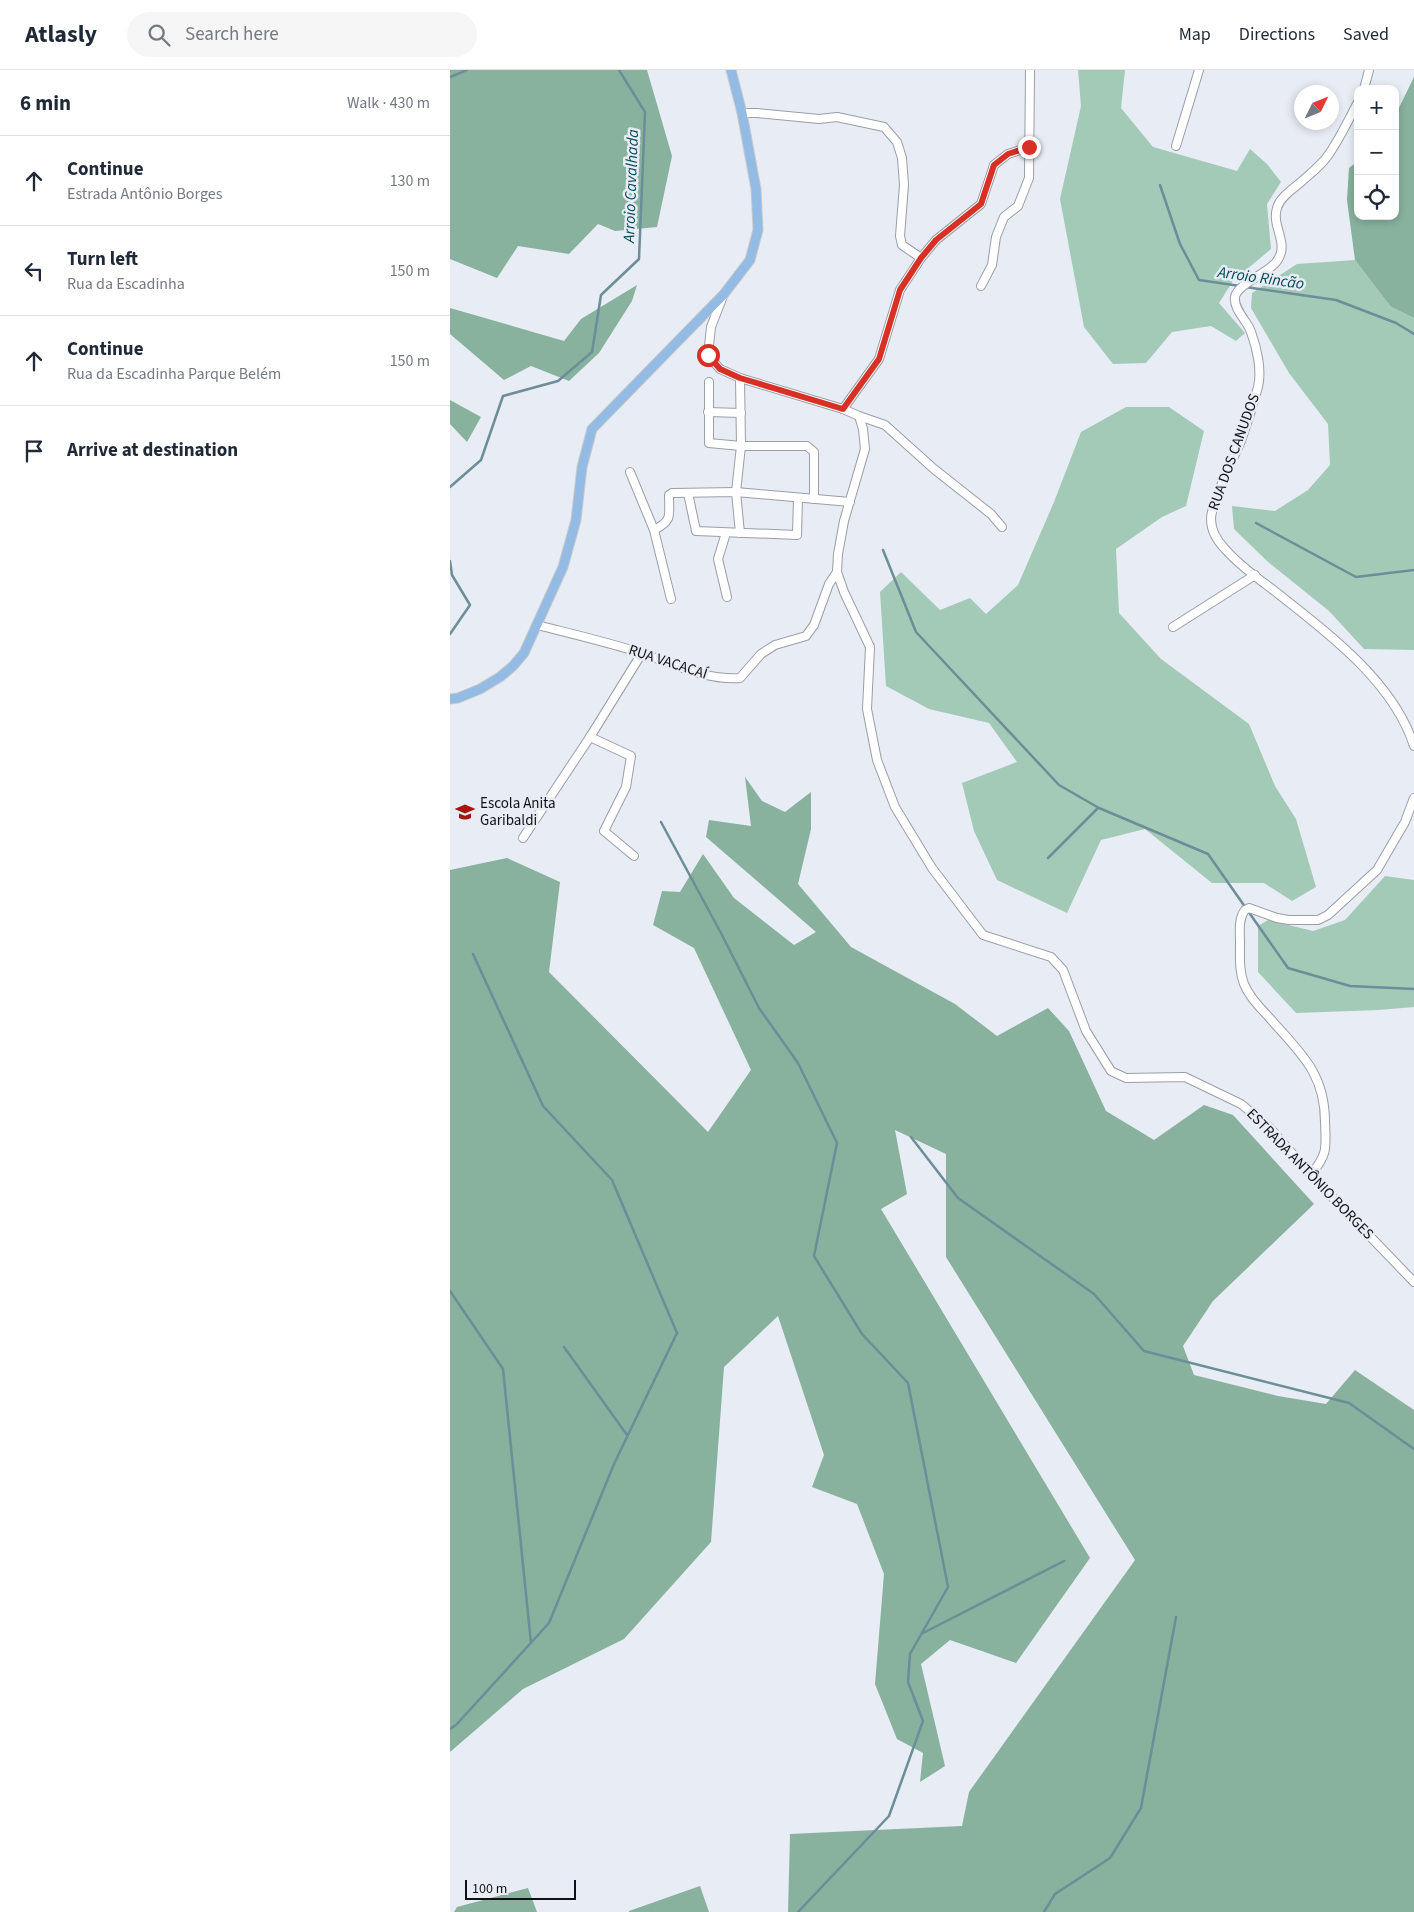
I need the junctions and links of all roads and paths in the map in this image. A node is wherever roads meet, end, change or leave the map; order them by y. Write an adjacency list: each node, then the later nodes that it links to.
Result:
1 (730, 70): 7 (main road)
2 (1030, 70): 9 (street)
3 (1199, 70): 8 (street)
4 (1369, 70): 5 (street)
5 (1365, 85)
6 (1354, 109): 31 (street, RUA DOS CANUDOS)
7 (742, 113): 10 (street); 12 (main road)
8 (1176, 146)
9 (1029, 147): 10 (street); 11 (street)
10 (921, 258): 15 (street)
11 (981, 286)
12 (724, 294): 13 (street); 34 (main road)
13 (740, 378): 15 (street); 17 (street)
14 (709, 382): 16 (street)
15 (843, 409): 18 (street)
16 (708, 412): 17 (street); 19 (street)
17 (741, 413): 19 (street)
18 (859, 416): 25 (street, ESTRADA ANTÔNIO BORGES); 26 (street)
19 (741, 446): 21 (street); 24 (street)
20 (630, 472): 27 (street)
21 (736, 492): 22 (street); 23 (street); 29 (street)
22 (688, 493): 27 (street); 28 (street)
23 (798, 498): 24 (street); 29 (street)
24 (814, 499): 25 (street)
25 (850, 502): 30 (street, ESTRADA ANTÔNIO BORGES)
26 (1002, 527)
27 (654, 530): 33 (street)
28 (726, 533): 29 (street); 32 (street)
29 (740, 533)
30 (837, 572): 36 (street, RUA VACACAÍ); 43 (street, ESTRADA ANTÔNIO BORGES)
31 (1255, 575): 35 (street); 39 (street, RUA DOS CANUDOS)
32 (727, 597)
33 (671, 599)
34 (537, 625): 36 (street, RUA VACACAÍ); 37 (main road)
35 (1173, 627)
36 (642, 653): 38 (street)
37 (450, 699)
38 (590, 737): 41 (street); 42 (street)
39 (1414, 746)
40 (1414, 798): 43 (street)
41 (522, 838)
42 (634, 856)
43 (1312, 1175): 44 (street, ESTRADA ANTÔNIO BORGES)
44 (1414, 1282)

